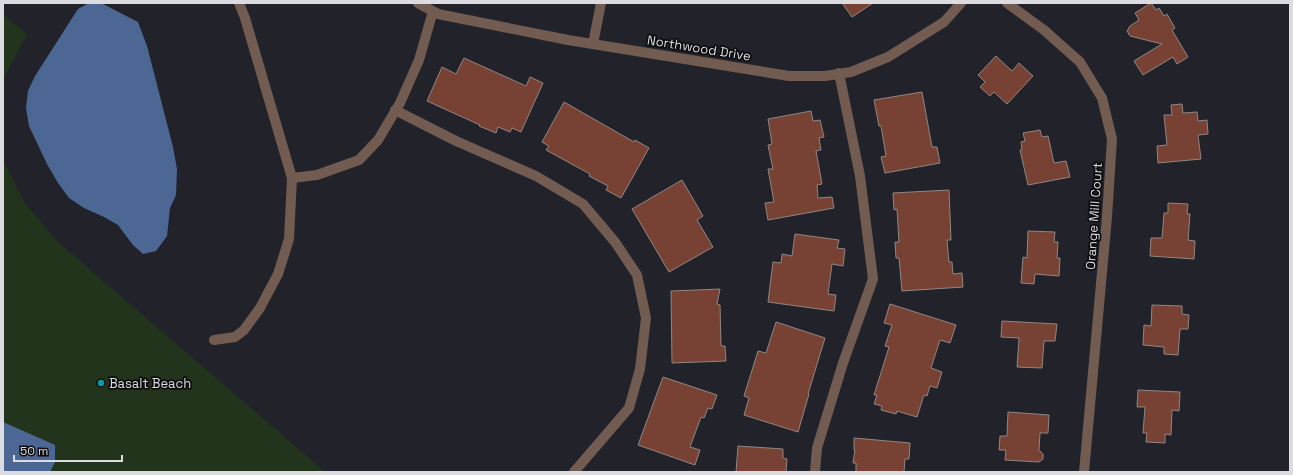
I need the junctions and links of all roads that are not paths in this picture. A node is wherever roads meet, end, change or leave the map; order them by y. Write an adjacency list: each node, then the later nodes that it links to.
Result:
1 (239, 3): 10 (street)
2 (418, 3): 6 (street, Northwood Drive)
3 (601, 3): 7 (street)
4 (960, 3): 8 (street, Northwood Drive)
5 (1007, 3): 14 (street, Orange Mill Court)
6 (433, 11): 7 (street, Northwood Drive); 9 (street)
7 (593, 44): 8 (street, Northwood Drive)
8 (839, 73): 13 (street)
9 (395, 110): 10 (street); 12 (street)
10 (292, 178): 11 (street)
11 (214, 340)
12 (574, 472)
13 (815, 472)
14 (1084, 472)

